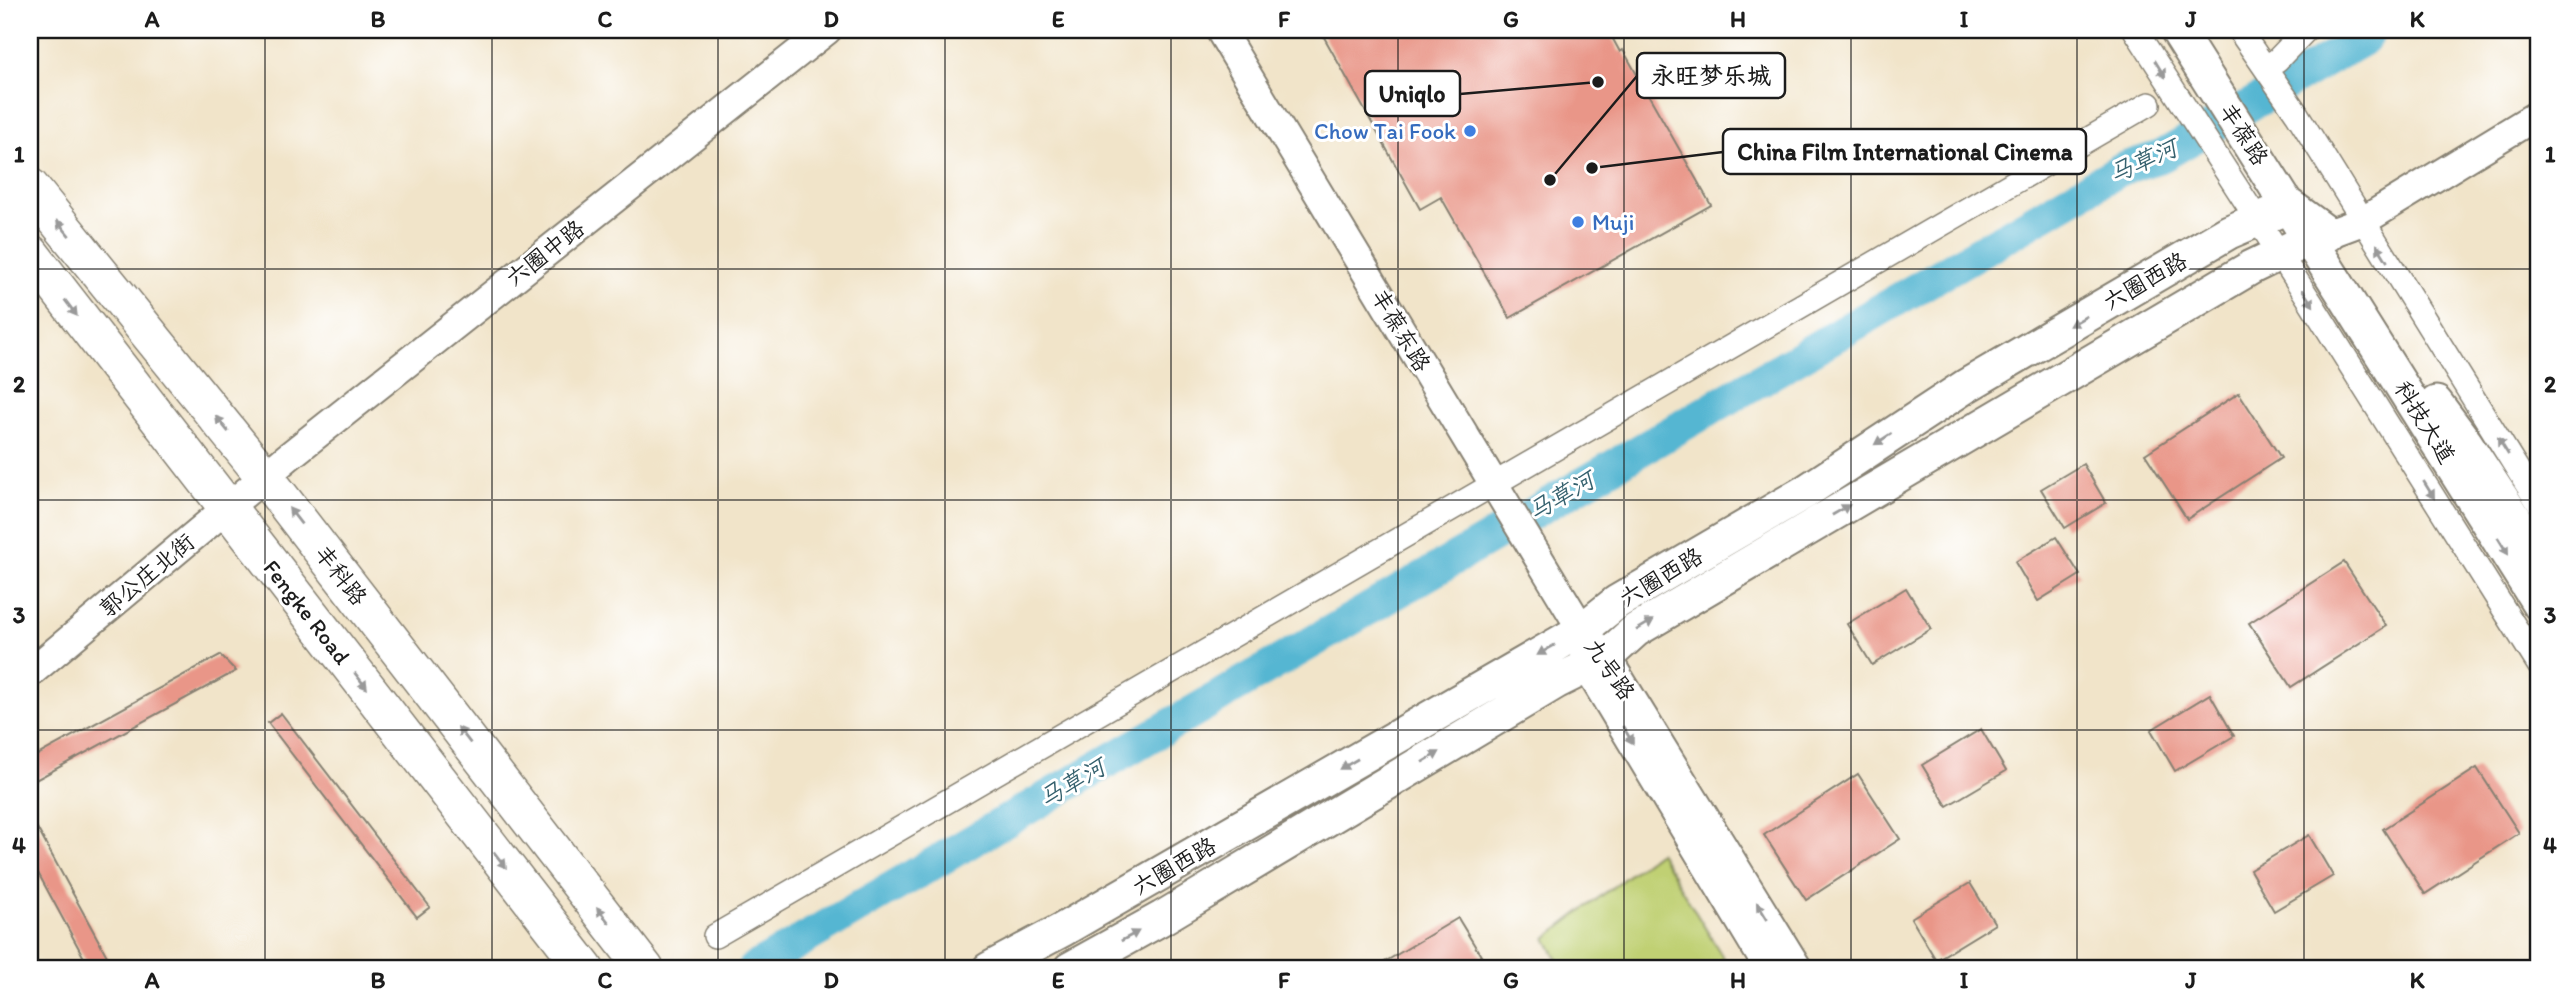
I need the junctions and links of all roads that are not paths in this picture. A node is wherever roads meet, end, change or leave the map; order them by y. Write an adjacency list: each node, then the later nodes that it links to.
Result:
1 (827, 30): 20 (street, 六圈中路)
2 (1220, 30): 21 (street, 丰葆东路)
3 (2135, 30): 15 (street, one-way to 15)
4 (2177, 30): 9 (main road, 丰葆路)
5 (2204, 30): 9 (main road, 丰葆路)
6 (2239, 30): 8 (street)
7 (2306, 30): 8 (street)
8 (2265, 68): 16 (street)
9 (2223, 82): 12 (main road, 丰葆路)
10 (2149, 104): 21 (street)
11 (2539, 114): 16 (street, 六圈西路)
12 (2257, 134): 14 (main road, 丰葆路); 17 (main road, 丰葆路)
13 (30, 187): 20 (main road, 丰科路, one-way to 13)
14 (2290, 206): 15 (main road, 六圈西路); 17 (main road)
15 (2257, 220): 19 (street); 26 (main road, 六圈西路, one-way to 26)
16 (2363, 221): 17 (street, 六圈西路); 22 (street, one-way to 16)
17 (2319, 237): 19 (main road, 六圈西路); 24 (main road, 科技大道); 25 (main road, 科技大道, one-way to 25)
18 (30, 253): 23 (main road, Fengke Road, one-way to 23)
19 (2279, 254): 27 (main road, 六圈西路, one-way to 19); 28 (street, one-way to 28)
20 (265, 477): 23 (street, 郭公庄北街); 32 (main road, 丰科路, one-way to 20)
21 (1497, 489): 26 (street, 丰葆东路); 30 (street)
22 (2539, 504)
23 (227, 508): 29 (street, 郭公庄北街); 31 (main road, Fengke Road, one-way to 31)
24 (2539, 555)
25 (2539, 604)
26 (1582, 630): 27 (street, 九号路); 33 (main road, 六圈西路, one-way to 33)
27 (1596, 662): 34 (main road, 六圈西路, one-way to 27); 35 (street, 九号路, one-way to 35); 36 (street, 九号路, one-way to 27)
28 (2539, 665)
29 (30, 673)
30 (715, 936)
31 (585, 969)
32 (645, 969)
33 (989, 969)
34 (1070, 969)
35 (1769, 969)
36 (1798, 969)

